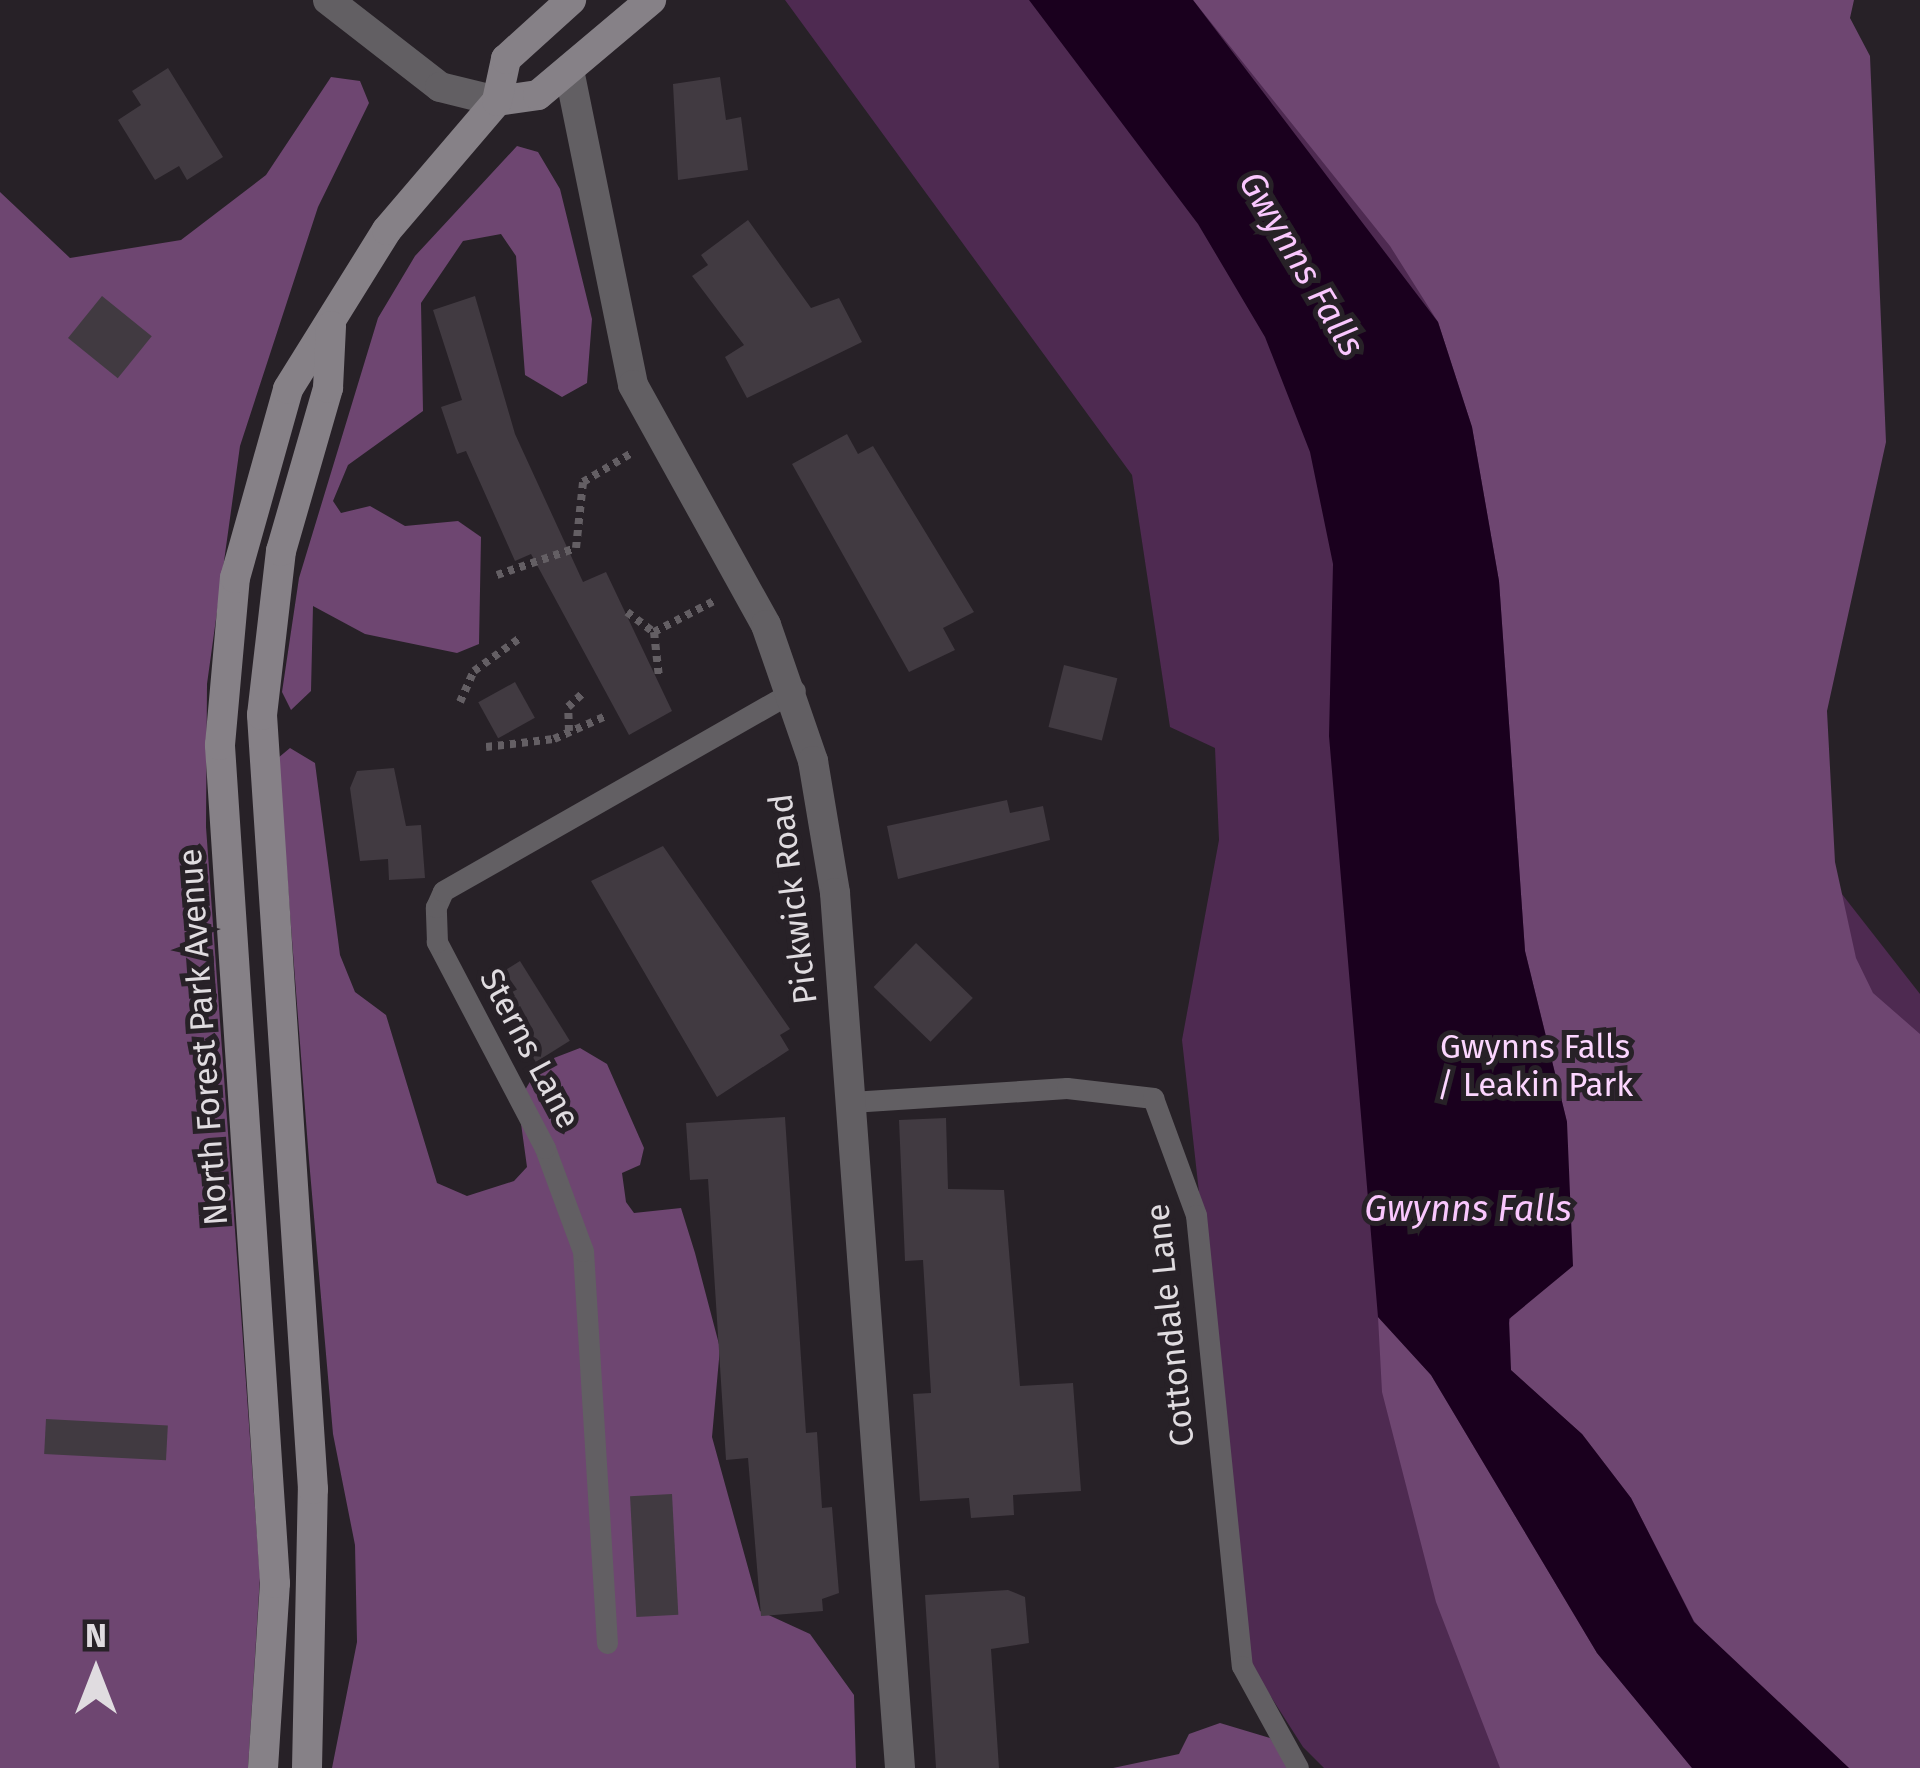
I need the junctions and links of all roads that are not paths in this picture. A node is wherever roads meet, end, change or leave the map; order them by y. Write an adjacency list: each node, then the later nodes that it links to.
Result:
1 (328, 0): 5 (street)
2 (572, 0): 5 (main road, North Forest Park Avenue)
3 (651, 0): 4 (main road)
4 (569, 70): 5 (main road); 7 (street, Pickwick Road)
5 (497, 101): 6 (main road, North Forest Park Avenue)
6 (332, 320): 10 (main road, North Forest Park Avenue); 11 (main road, North Forest Park Avenue)
7 (795, 690): 8 (street, Pickwick Road); 9 (lane, Sterns Lane)
8 (851, 1102): 12 (street, Pickwick Road); 13 (lane, Cottondale Lane)
9 (607, 1643)
10 (263, 1768)
11 (307, 1768)
12 (901, 1768)
13 (1298, 1768)

